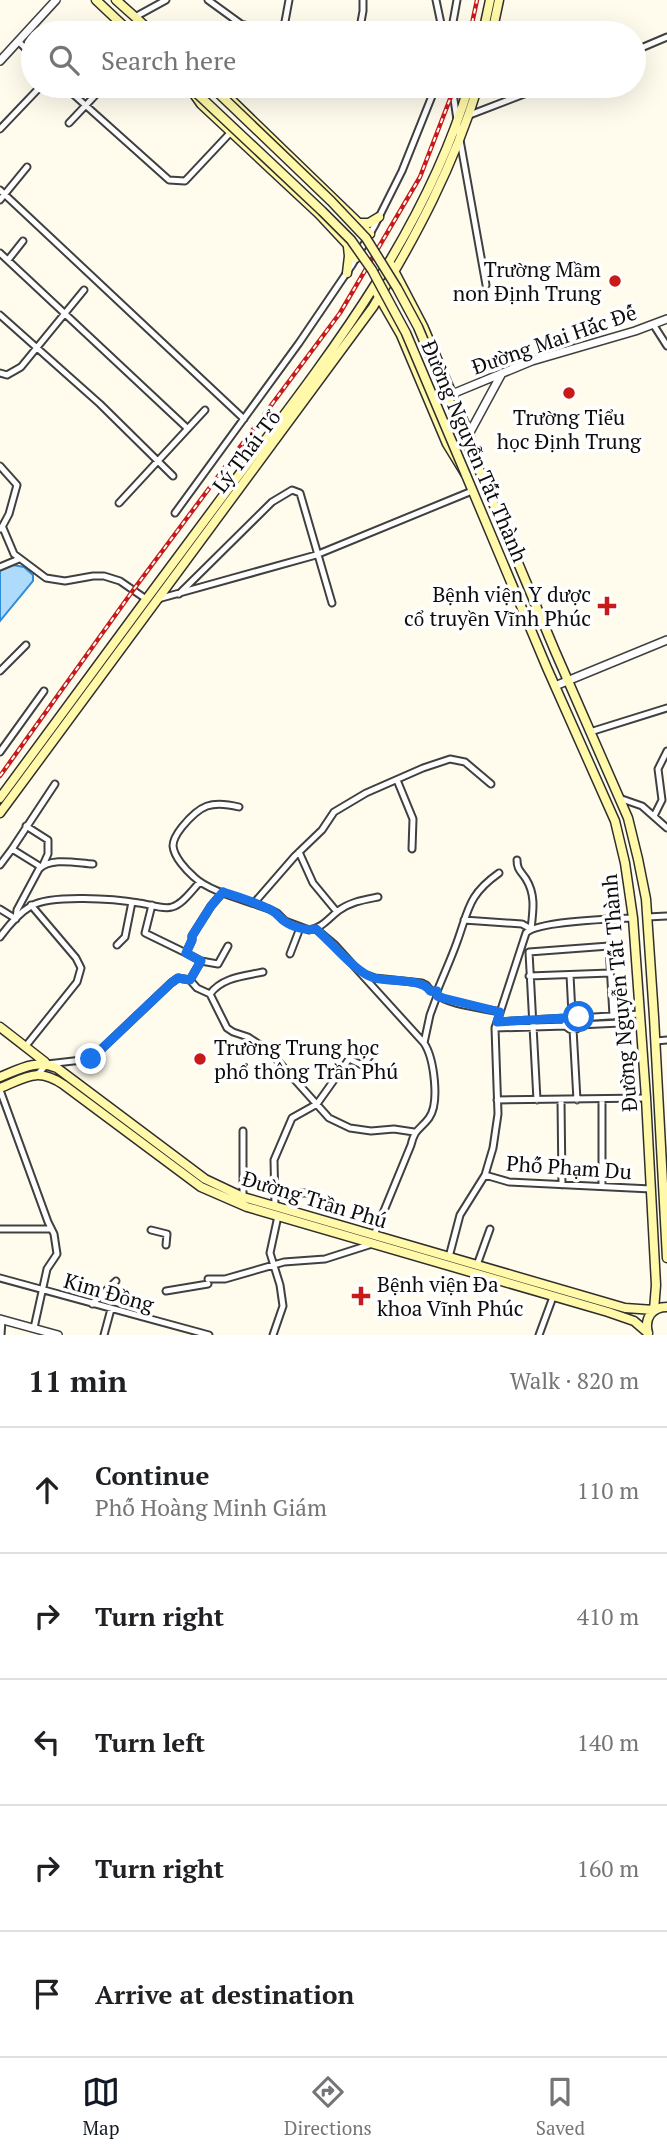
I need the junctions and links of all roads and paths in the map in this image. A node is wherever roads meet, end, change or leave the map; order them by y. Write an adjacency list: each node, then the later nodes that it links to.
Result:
1 (56, 0): 13 (street)
2 (96, 0): 14 (main road)
3 (116, 0): 12 (main road)
4 (166, 0): 12 (street)
5 (208, 0): 16 (street)
6 (289, 0): 17 (street)
7 (363, 0): 18 (street)
8 (436, 0): 19 (street)
9 (457, 0): 20 (street)
10 (490, 0): 21 (main road)
11 (499, 0): 22 (main road)
12 (135, 17): 15 (main road)
13 (37, 21)
14 (118, 21)
15 (140, 21)
16 (236, 21)
17 (285, 21)
18 (361, 21)
19 (440, 21)
20 (453, 21)
21 (486, 21)
22 (495, 21)
23 (667, 37): 27 (street)
24 (21, 38): 25 (street)
25 (18, 41): 26 (street); 28 (street)
26 (21, 44)
27 (646, 46)
28 (0, 61)
29 (30, 98): 45 (street)
30 (77, 98): 41 (street)
31 (93, 98): 41 (street)
32 (197, 98): 46 (main road)
33 (202, 98): 90 (main road, Đường Nguyễn Tất Thành, bridge)
34 (224, 98): 89 (main road, Đường Nguyễn Tất Thành, bridge)
35 (229, 98): 51 (main road)
36 (431, 98): 52 (street)
37 (454, 98): 43 (street)
38 (465, 98): 43 (main road, Lý Thái Tổ)
39 (474, 98): 42 (main road, Lý Thái Tổ)
40 (514, 98): 42 (street)
41 (85, 106): 44 (street); 46 (street)
42 (468, 116): 43 (street); 47 (main road, Lý Thái Tổ)
43 (457, 122): 47 (street); 62 (main road, Lý Thái Tổ)
44 (69, 123)
45 (0, 129)
46 (231, 132): 54 (main road)
47 (460, 140): 60 (main road, Lý Thái Tổ); 66 (street)
48 (27, 167): 49 (street)
49 (2, 192): 50 (street); 84 (street)
50 (0, 200)
51 (347, 211): 53 (main road); 54 (main road)
52 (379, 217): 53 (main road); 55 (street)
53 (359, 223): 55 (main road)
54 (333, 229): 57 (main road)
55 (370, 234): 59 (street)
56 (23, 241): 61 (street)
57 (347, 244): 59 (main road); 64 (main road)
58 (0, 253): 61 (street)
59 (356, 258): 64 (street)
60 (402, 259): 63 (main road, Lý Thái Tổ); 65 (main road)
61 (8, 260): 73 (street)
62 (390, 263): 63 (main road); 67 (main road, Lý Thái Tổ)
63 (395, 272): 65 (main road); 70 (main road, Lý Thái Tổ)
64 (347, 273): 84 (street)
65 (402, 285): 69 (main road)
66 (486, 285)
67 (374, 288): 70 (main road); 96 (main road, Lý Thái Tổ)
68 (84, 290): 73 (street)
69 (407, 296): 71 (main road); 82 (main road)
70 (379, 297): 71 (main road); 72 (main road, Lý Thái Tổ)
71 (385, 307): 75 (main road)
72 (370, 311): 75 (main road); 96 (main road, Lý Thái Tổ)
73 (66, 313): 79 (street); 85 (street)
74 (0, 315): 79 (street)
75 (391, 318): 90 (main road)
76 (667, 319): 77 (street, Đường Mai Hắc Đế)
77 (653, 324): 78 (street); 81 (street, Đường Mai Hắc Đế)
78 (667, 346)
79 (38, 347): 80 (street); 87 (street)
80 (0, 373)
81 (502, 373): 82 (street, Đường Mai Hắc Đế); 86 (street)
82 (453, 394): 86 (main road)
83 (205, 411): 85 (street)
84 (244, 419): 94 (street)
85 (187, 428): 87 (street)
86 (469, 434): 89 (main road)
87 (157, 461): 91 (street); 93 (street)
88 (0, 466): 95 (street)
89 (478, 469): 104 (main road, Đường Nguyễn Tất Thành)
90 (466, 475): 92 (main road, Đường Nguyễn Tất Thành)
91 (173, 477)
92 (472, 491): 97 (street); 105 (main road, Đường Nguyễn Tất Thành)
93 (119, 503)
94 (174, 513)
95 (1, 529): 98 (street)
96 (203, 530): 101 (main road, Lý Thái Tổ); 102 (main road, Lý Thái Tổ)
97 (316, 555): 100 (street); 100 (street); 103 (street)
98 (19, 559): 99 (street); 101 (street)
99 (0, 567)
100 (178, 595): 102 (street)
101 (146, 599): 106 (main road, Lý Thái Tổ)
102 (157, 600): 106 (main road, Lý Thái Tổ)
103 (331, 603)
104 (540, 615): 105 (main road); 110 (main road, Đường Nguyễn Tất Thành)
105 (527, 621): 111 (main road, Đường Nguyễn Tất Thành)
106 (129, 630): 120 (main road, Lý Thái Tổ); 124 (main road, Lý Thái Tổ)
107 (667, 640): 110 (street)
108 (26, 645): 109 (street)
109 (0, 671)
110 (568, 681): 111 (street); 114 (main road, Đường Nguyễn Tất Thành)
111 (555, 686): 122 (main road, Đường Nguyễn Tất Thành)
112 (44, 691): 116 (street)
113 (667, 708): 114 (street)
114 (590, 732): 121 (main road, Đường Nguyễn Tất Thành)
115 (667, 751): 125 (street)
116 (0, 752)
117 (397, 780): 119 (street); 129 (street); 130 (street)
118 (55, 784): 126 (street)
119 (491, 784)
120 (0, 798)
121 (619, 798): 122 (main road); 125 (street); 146 (main road, Đường Nguyễn Tất Thành)
122 (605, 799): 147 (main road, Đường Nguyễn Tất Thành)
123 (239, 807): 136 (street)
124 (0, 813)
125 (654, 816): 127 (street)
126 (26, 826): 128 (street); 134 (street)
127 (667, 828)
128 (12, 849): 133 (street); 134 (street)
129 (412, 849)
130 (299, 852): 140 (street); 144 (street)
131 (516, 860): 152 (street)
132 (93, 864): 134 (street)
133 (0, 865)
134 (42, 866): 148 (street)
135 (499, 873): 149 (street)
136 (200, 882): 137 (street); 142 (street)
137 (223, 892): 140 (street); 156 (street)
138 (378, 897): 144 (street)
139 (132, 902): 141 (street); 142 (street); 154 (street)
140 (254, 903): 150 (street)
141 (31, 905): 148 (street); 182 (street)
142 (152, 905): 156 (street)
143 (0, 909): 148 (street)
144 (337, 912): 151 (street)
145 (667, 916): 146 (street)
146 (647, 917): 170 (main road, Đường Nguyễn Tất Thành)
147 (633, 918): 152 (street); 172 (main road, Đường Nguyễn Tất Thành)
148 (16, 919): 153 (street)
149 (464, 920): 152 (street); 165 (street)
150 (300, 928): 151 (street); 157 (street)
151 (316, 929): 160 (street)
152 (531, 929): 167 (street)
153 (0, 937)
154 (117, 945)
155 (228, 946): 158 (street)
156 (186, 953): 158 (street)
157 (290, 954)
158 (201, 961): 164 (street)
159 (263, 972): 166 (street)
160 (361, 973): 165 (street); 181 (street)
161 (610, 973): 162 (street); 163 (street); 169 (street)
162 (570, 975): 163 (street); 168 (street)
163 (529, 976): 174 (street)
164 (190, 980): 166 (street); 184 (street)
165 (437, 993): 167 (street); 181 (street)
166 (209, 994): 195 (street)
167 (500, 1012): 175 (street)
168 (572, 1014): 171 (street); 173 (street)
169 (613, 1016): 172 (street); 173 (street)
170 (654, 1017): 172 (main road); 180 (main road, Đường Nguyễn Tất Thành)
171 (566, 1018): 174 (street); 176 (street)
172 (641, 1018): 173 (street); 189 (main road, Đường Nguyễn Tất Thành)
173 (579, 1021): 178 (street)
174 (533, 1023): 175 (street); 176 (street); 191 (street)
175 (496, 1025): 190 (street)
176 (566, 1026): 178 (street)
177 (0, 1027): 182 (main road, Đường Trần Phú)
178 (573, 1029): 193 (street)
179 (667, 1040): 180 (street)
180 (656, 1041): 187 (main road, Đường Nguyễn Tất Thành)
181 (424, 1043): 197 (street)
182 (25, 1047): 184 (main road, Đường Trần Phú)
183 (370, 1056): 195 (street)
184 (47, 1064): 185 (street); 186 (main road); 205 (main road, Đường Trần Phú)
185 (38, 1074): 188 (main road); 207 (main road, Đường Trần Phú)
186 (0, 1077)
187 (663, 1084): 198 (main road, Đường Nguyễn Tất Thành)
188 (0, 1089): 209 (street)
189 (646, 1098): 194 (street); 202 (main road, Đường Nguyễn Tất Thành)
190 (497, 1100): 191 (street); 199 (street)
191 (537, 1100): 192 (street)
192 (561, 1100): 193 (street); 200 (street)
193 (576, 1100): 194 (street)
194 (602, 1100): 201 (street)
195 (317, 1104): 197 (street); 204 (street)
196 (243, 1131): 205 (street)
197 (414, 1132): 212 (street)
198 (664, 1147): 215 (main road, Đường Nguyễn Tất Thành)
199 (485, 1175): 200 (street, Phố Phạm Du); 214 (street)
200 (562, 1185): 201 (street, Phố Phạm Du)
201 (602, 1186): 202 (street, Phố Phạm Du)
202 (651, 1189): 226 (main road, Đường Nguyễn Tất Thành)
203 (314, 1193): 204 (street)
204 (274, 1195): 206 (street)
205 (243, 1196): 206 (main road, Đường Trần Phú)
206 (275, 1206): 212 (main road, Đường Trần Phú)
207 (278, 1216): 212 (main road, Đường Trần Phú); 216 (street)
208 (0, 1229): 209 (street)
209 (51, 1229): 220 (street)
210 (490, 1229): 217 (street)
211 (151, 1230): 213 (street)
212 (373, 1240): 214 (main road, Đường Trần Phú); 216 (street); 222 (main road, Đường Trần Phú)
213 (166, 1245)
214 (449, 1257): 217 (main road, Đường Trần Phú)
215 (667, 1258)
216 (273, 1265): 221 (street); 234 (street)
217 (477, 1265): 226 (main road, Đường Trần Phú)
218 (0, 1278): 220 (street, Kim Đồng)
219 (116, 1281): 223 (street)
220 (43, 1290): 223 (street, Kim Đồng); 228 (street)
221 (166, 1291)
222 (553, 1297): 229 (main road, Đường Trần Phú); 235 (street)
223 (92, 1304): 225 (street, Kim Đồng)
224 (667, 1307): 226 (main road, Đường Trần Phú)
225 (111, 1309): 232 (street); 233 (street, Kim Đồng)
226 (653, 1310): 229 (main road, Đường Nguyễn Tất Thành)
227 (1, 1320): 228 (street); 230 (street)
228 (34, 1328): 231 (street)
229 (648, 1334)
230 (1, 1335)
231 (58, 1335)
232 (104, 1335)
233 (209, 1335)
234 (274, 1335)
235 (539, 1335)

